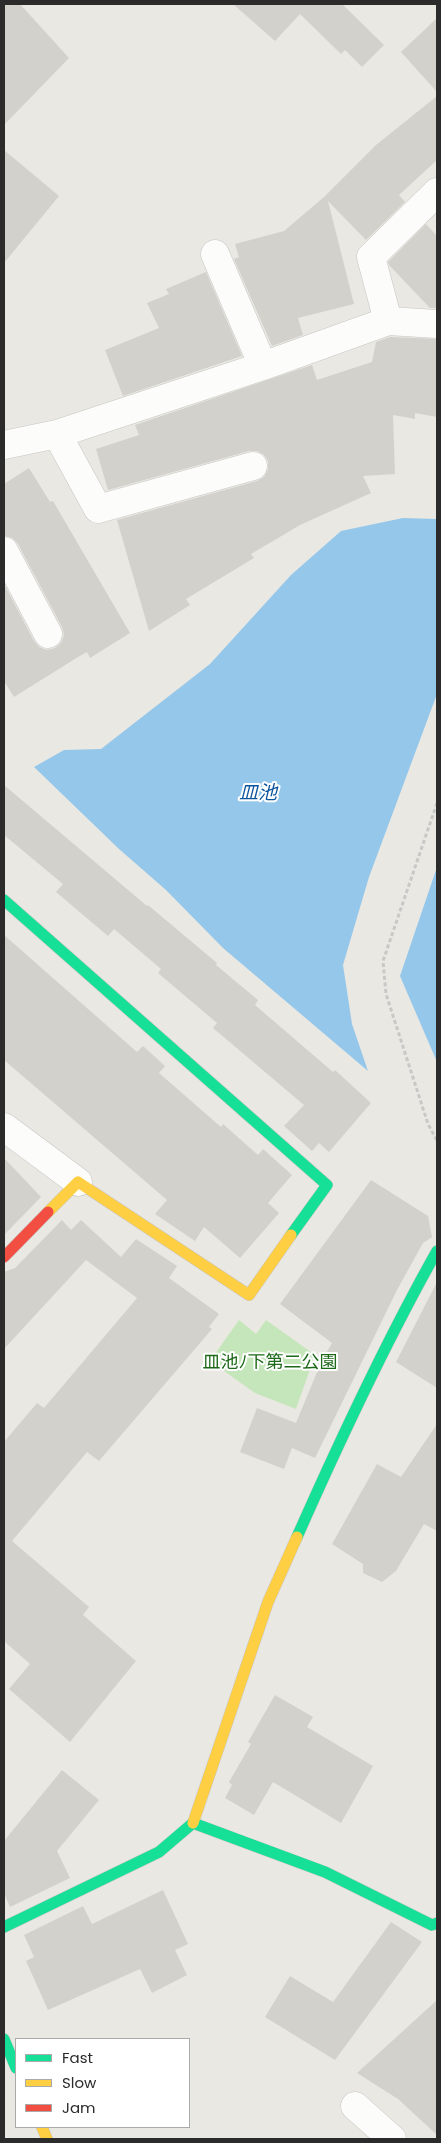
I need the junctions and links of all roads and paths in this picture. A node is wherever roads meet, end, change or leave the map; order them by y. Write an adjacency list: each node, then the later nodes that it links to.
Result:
1 (437, 192): 3 (street)
2 (215, 254): 5 (street)
3 (388, 321): 4 (street); 5 (street)
4 (437, 324)
5 (263, 366): 6 (street)
6 (57, 434): 7 (street); 8 (street)
7 (4, 445)
8 (253, 466)
9 (4, 551): 10 (street)
10 (48, 634)
11 (437, 804): 14 (path)
12 (4, 900): 15 (street)
13 (4, 1127): 15 (street)
14 (437, 1141)
15 (78, 1182): 17 (street)
16 (437, 1251): 18 (street)
17 (4, 1257)
18 (193, 1823): 19 (street); 20 (street)
19 (437, 1923)
20 (4, 1927)
21 (4, 2039): 22 (street)
22 (15, 2066)
23 (355, 2106): 24 (street)
24 (385, 2137)

